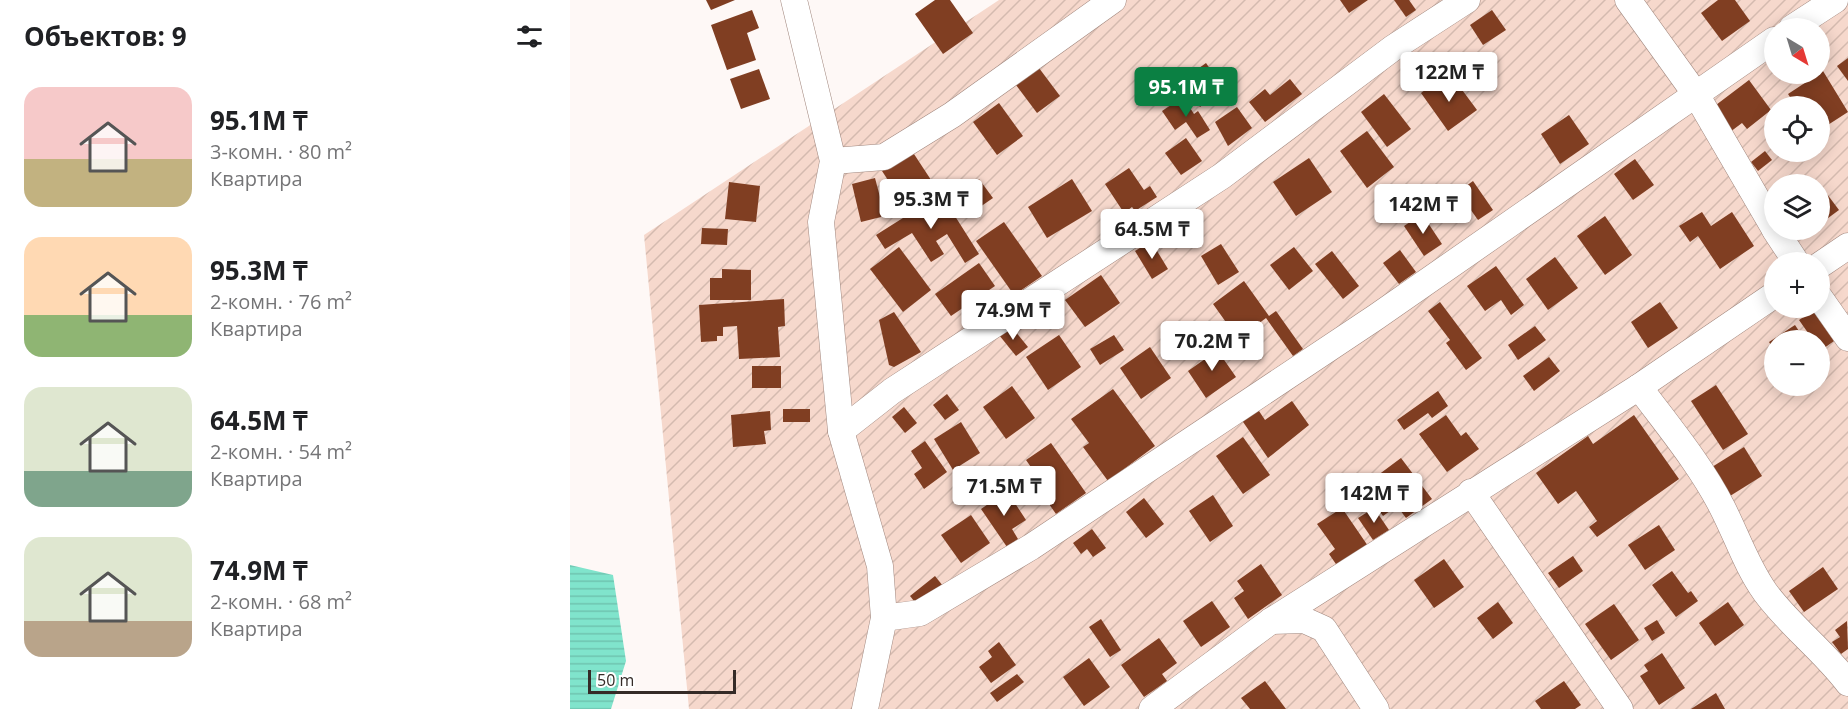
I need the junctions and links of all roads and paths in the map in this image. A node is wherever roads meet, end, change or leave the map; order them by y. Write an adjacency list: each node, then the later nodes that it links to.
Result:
1 (794, 0): 9 (street)
2 (1113, 0): 9 (street)
3 (1467, 0): 17 (street)
4 (1628, 0): 8 (street)
5 (1835, 0): 6 (street)
6 (1807, 18)
7 (1764, 47): 8 (street)
8 (1697, 96): 10 (street); 19 (street)
9 (833, 161): 17 (street)
10 (1764, 210)
11 (1848, 246): 12 (street)
12 (1830, 258)
13 (1764, 302): 16 (street)
14 (1830, 312): 15 (street)
15 (1848, 338)
16 (1639, 387): 18 (street); 21 (street)
17 (841, 430): 19 (street)
18 (1471, 492): 20 (street); 25 (street)
19 (884, 618): 22 (street)
20 (1270, 621): 23 (street); 24 (street)
21 (1848, 683)
22 (866, 709)
23 (1152, 709)
24 (1376, 709)
25 (1620, 709)

